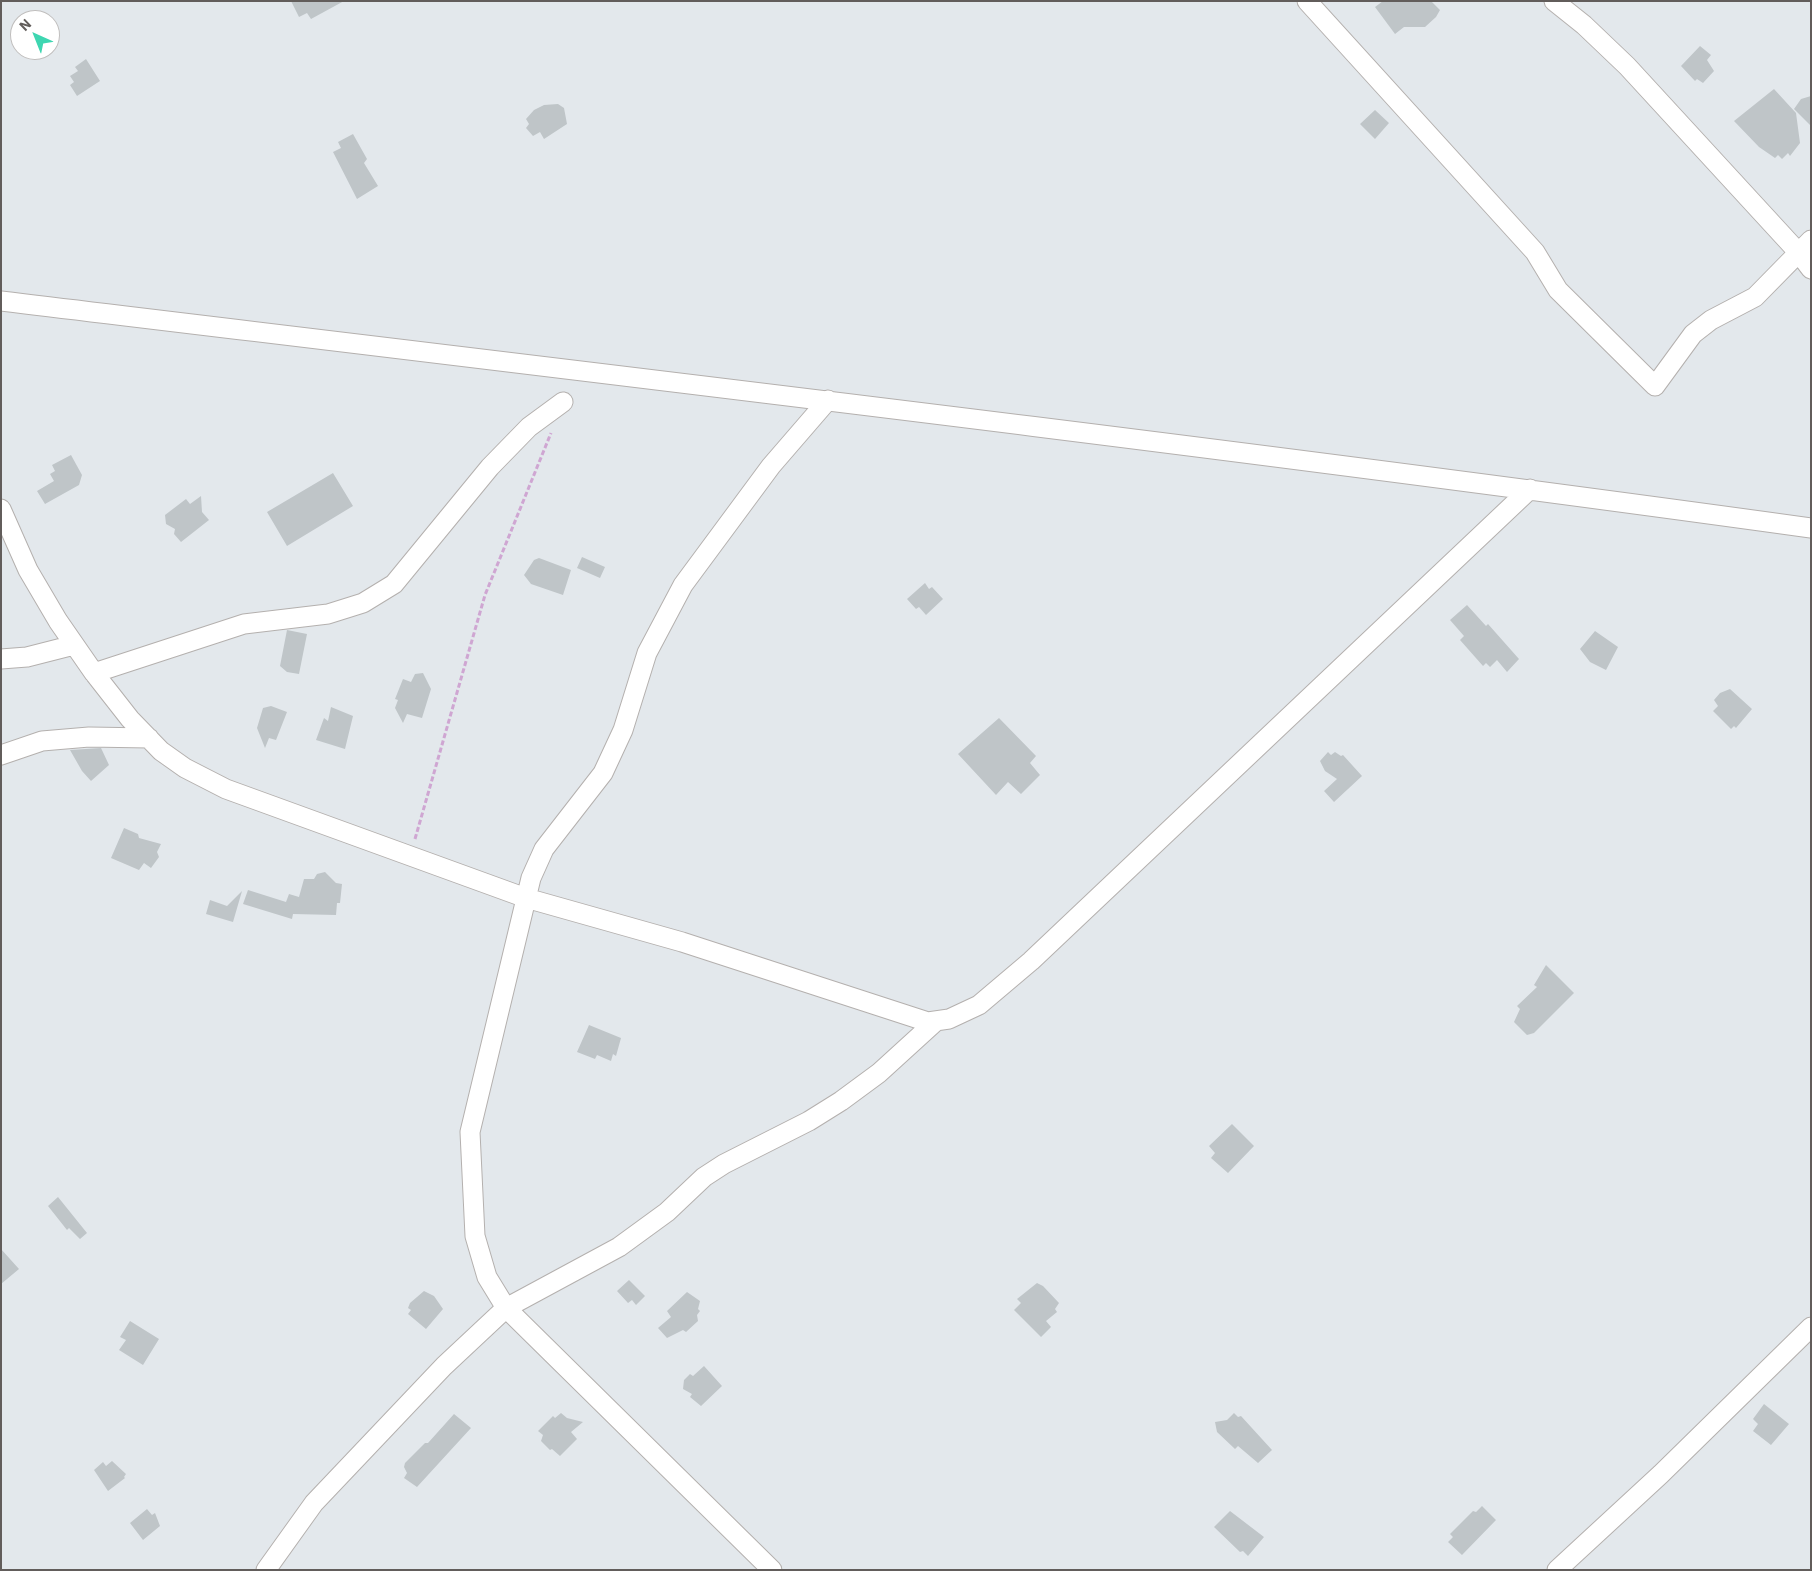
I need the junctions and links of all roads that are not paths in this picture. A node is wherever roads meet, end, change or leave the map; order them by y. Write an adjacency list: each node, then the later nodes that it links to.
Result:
1 (1307, 1): 3 (street)
2 (1554, 1): 3 (street)
3 (1804, 246): 4 (street)
4 (1811, 269)
5 (1, 301): 6 (street)
6 (828, 400): 8 (street); 16 (street)
7 (563, 402): 13 (street)
8 (1530, 490): 10 (street); 17 (street)
9 (1, 509): 11 (street)
10 (1811, 528)
11 (74, 645): 12 (street); 13 (street)
12 (1, 659)
13 (94, 673): 14 (street)
14 (148, 738): 15 (street); 16 (street)
15 (1, 754)
16 (526, 898): 17 (street); 18 (street)
17 (935, 1022): 18 (street)
18 (506, 1308): 20 (street); 21 (street)
19 (1811, 1327): 22 (street)
20 (266, 1570)
21 (772, 1570)
22 (1557, 1570)

